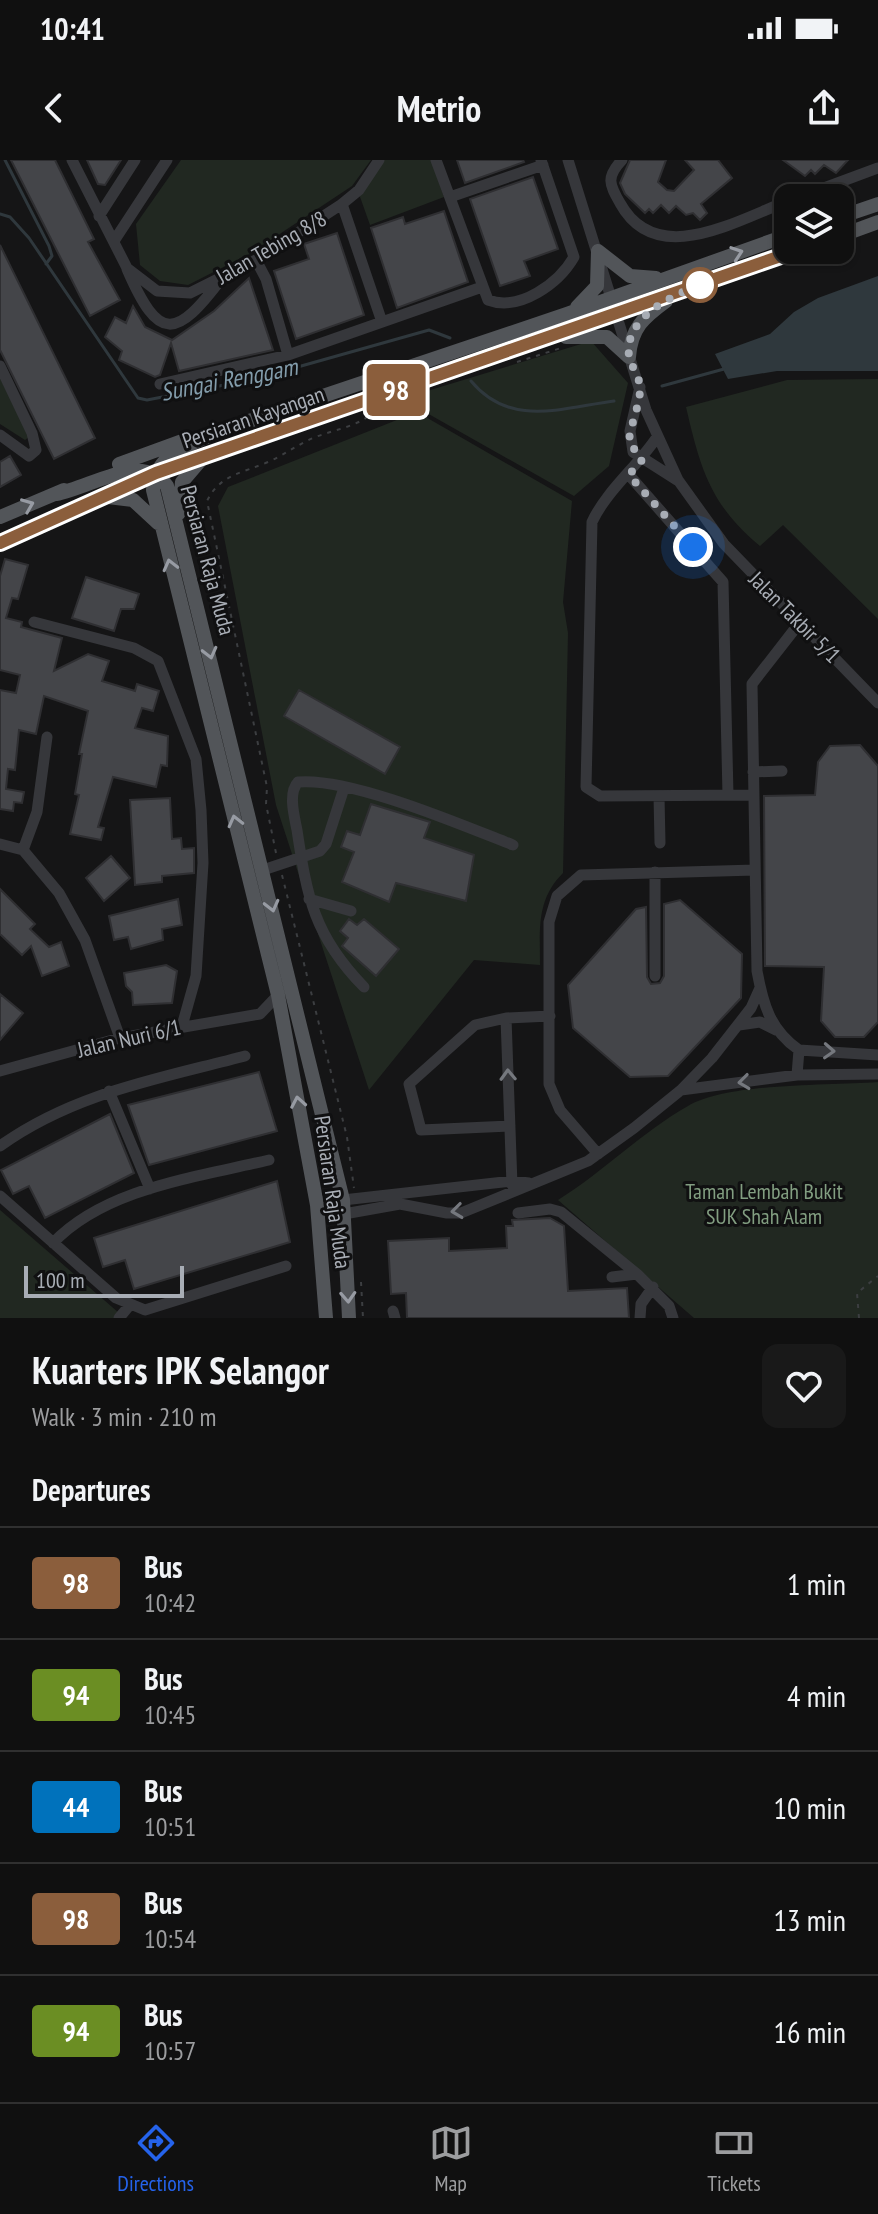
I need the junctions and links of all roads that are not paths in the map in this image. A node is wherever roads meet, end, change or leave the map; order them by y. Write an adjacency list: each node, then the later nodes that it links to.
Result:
1 (72, 160): 16 (street, Jalan Tebing 8/8)
2 (135, 160): 16 (street)
3 (167, 160): 20 (street)
4 (379, 160): 12 (street, Jalan Tebing 8/8)
5 (436, 160): 11 (street)
6 (568, 160): 21 (street, Jalan Takbir 5/1)
7 (622, 160): 14 (street)
8 (542, 163): 11 (street); 27 (street)
9 (878, 168): 10 (street)
10 (835, 184)
11 (450, 197): 27 (street)
12 (342, 204): 22 (street, Jalan Tebing 8/8); 32 (street)
13 (878, 204): 15 (main road)
14 (774, 206)
15 (854, 212)
16 (99, 216): 20 (street, Jalan Tebing 8/8)
17 (878, 222): 18 (main road)
18 (854, 231)
19 (774, 240): 26 (main road, Persiaran Kayangan, one-way to 19)
20 (114, 241): 24 (street, Jalan Tebing 8/8)
21 (598, 251): 26 (main road); 29 (street, Jalan Takbir 5/1); 31 (main road)
22 (256, 260): 25 (street, Jalan Tebing 8/8); 34 (street)
23 (774, 262): 28 (main road, Persiaran Kayangan)
24 (127, 268): 25 (street, Jalan Tebing 8/8); 25 (street)
25 (225, 275)
26 (671, 276): 29 (main road, Persiaran Kayangan)
27 (482, 287): 32 (street)
28 (678, 293): 30 (main road, Persiaran Kayangan); 35 (main road)
29 (611, 298): 30 (street, Jalan Takbir 5/1); 31 (main road, Persiaran Kayangan)
30 (616, 313): 33 (main road, Persiaran Kayangan); 35 (street, Jalan Takbir 5/1)
31 (567, 314): 39 (main road, Persiaran Kayangan)
32 (382, 322): 34 (street)
33 (537, 341): 35 (main road); 42 (main road, Persiaran Kayangan)
34 (288, 355): 37 (street)
35 (629, 357): 38 (street, Jalan Takbir 5/1)
36 (0, 366): 40 (street)
37 (160, 384)
38 (640, 387): 41 (street, Jalan Takbir 5/1); 43 (street)
39 (217, 432): 44 (main road); 47 (main road, Persiaran Kayangan)
40 (0, 435)
41 (657, 437): 43 (street); 46 (street, Jalan Takbir 5/1)
42 (204, 458): 44 (main road, Persiaran Kayangan); 50 (main road)
43 (642, 460): 45 (street); 46 (street)
44 (156, 473): 47 (main road); 48 (main road, Persiaran Kayangan); 50 (main road, Persiaran Raja Muda); 51 (main road, Persiaran Raja Muda)
45 (629, 475): 60 (street); 62 (street)
46 (678, 480): 53 (street, Jalan Takbir 5/1)
47 (56, 494): 49 (main road, Persiaran Kayangan, one-way to 47)
48 (102, 498): 51 (main road); 52 (main road, Persiaran Kayangan)
49 (0, 517)
50 (178, 524): 68 (main road, Persiaran Raja Muda, one-way to 68)
51 (160, 526): 76 (main road, Persiaran Raja Muda, one-way to 51)
52 (0, 543)
53 (801, 621): 55 (street, Jalan Takbir 5/1); 58 (street)
54 (34, 622): 81 (street)
55 (878, 703)
56 (47, 737): 66 (street)
57 (782, 771): 58 (street)
58 (753, 772): 61 (street)
59 (344, 788): 65 (street); 67 (street); 67 (street)
60 (728, 795): 61 (street); 62 (street)
61 (753, 795): 69 (street)
62 (659, 796): 63 (street)
63 (660, 843)
64 (0, 844): 66 (street)
65 (513, 845)
66 (23, 850): 84 (street)
67 (299, 861): 68 (street); 71 (street)
68 (263, 870): 100 (main road, Persiaran Raja Muda, one-way to 100)
69 (755, 870): 70 (street); 75 (street)
70 (655, 872): 73 (street); 78 (street)
71 (309, 899): 72 (street); 74 (street)
72 (351, 911)
73 (655, 976)
74 (364, 987)
75 (760, 988): 80 (street); 83 (street)
76 (278, 995): 77 (street); 82 (main road, Persiaran Raja Muda)
77 (260, 1014): 81 (street, Jalan Nuri 6/1); 82 (street)
78 (550, 1016): 79 (street); 95 (street)
79 (506, 1018): 93 (street, one-way to 79); 93 (street)
80 (739, 1025): 83 (street); 91 (street)
81 (182, 1026): 84 (street, Jalan Nuri 6/1)
82 (284, 1027): 101 (main road, Persiaran Raja Muda, one-way to 82)
83 (777, 1031): 85 (street)
84 (120, 1038): 88 (street, Jalan Nuri 6/1)
85 (799, 1050): 86 (street, one-way to 86); 90 (street)
86 (878, 1055)
87 (245, 1056): 92 (street)
88 (0, 1071)
89 (878, 1074): 90 (street)
90 (797, 1075): 91 (street, one-way to 91)
91 (681, 1090): 95 (street)
92 (109, 1091): 94 (street); 98 (street)
93 (510, 1126): 97 (street)
94 (0, 1146)
95 (598, 1154): 97 (street)
96 (269, 1160): 98 (street)
97 (512, 1186): 100 (street); 100 (street, one-way to 100)
98 (150, 1189): 103 (street)
99 (0, 1196): 103 (street)
100 (348, 1204): 101 (main road); 111 (main road, Persiaran Raja Muda, one-way to 111)
101 (317, 1212): 110 (main road, Persiaran Raja Muda)
102 (518, 1213): 105 (street)
103 (53, 1243): 108 (street)
104 (286, 1266): 108 (street)
105 (637, 1274): 106 (street); 107 (street)
106 (612, 1277)
107 (653, 1287): 112 (street); 113 (street)
108 (129, 1306): 109 (street)
109 (119, 1318)
110 (326, 1318)
111 (349, 1318)
112 (640, 1318)
113 (673, 1318)

